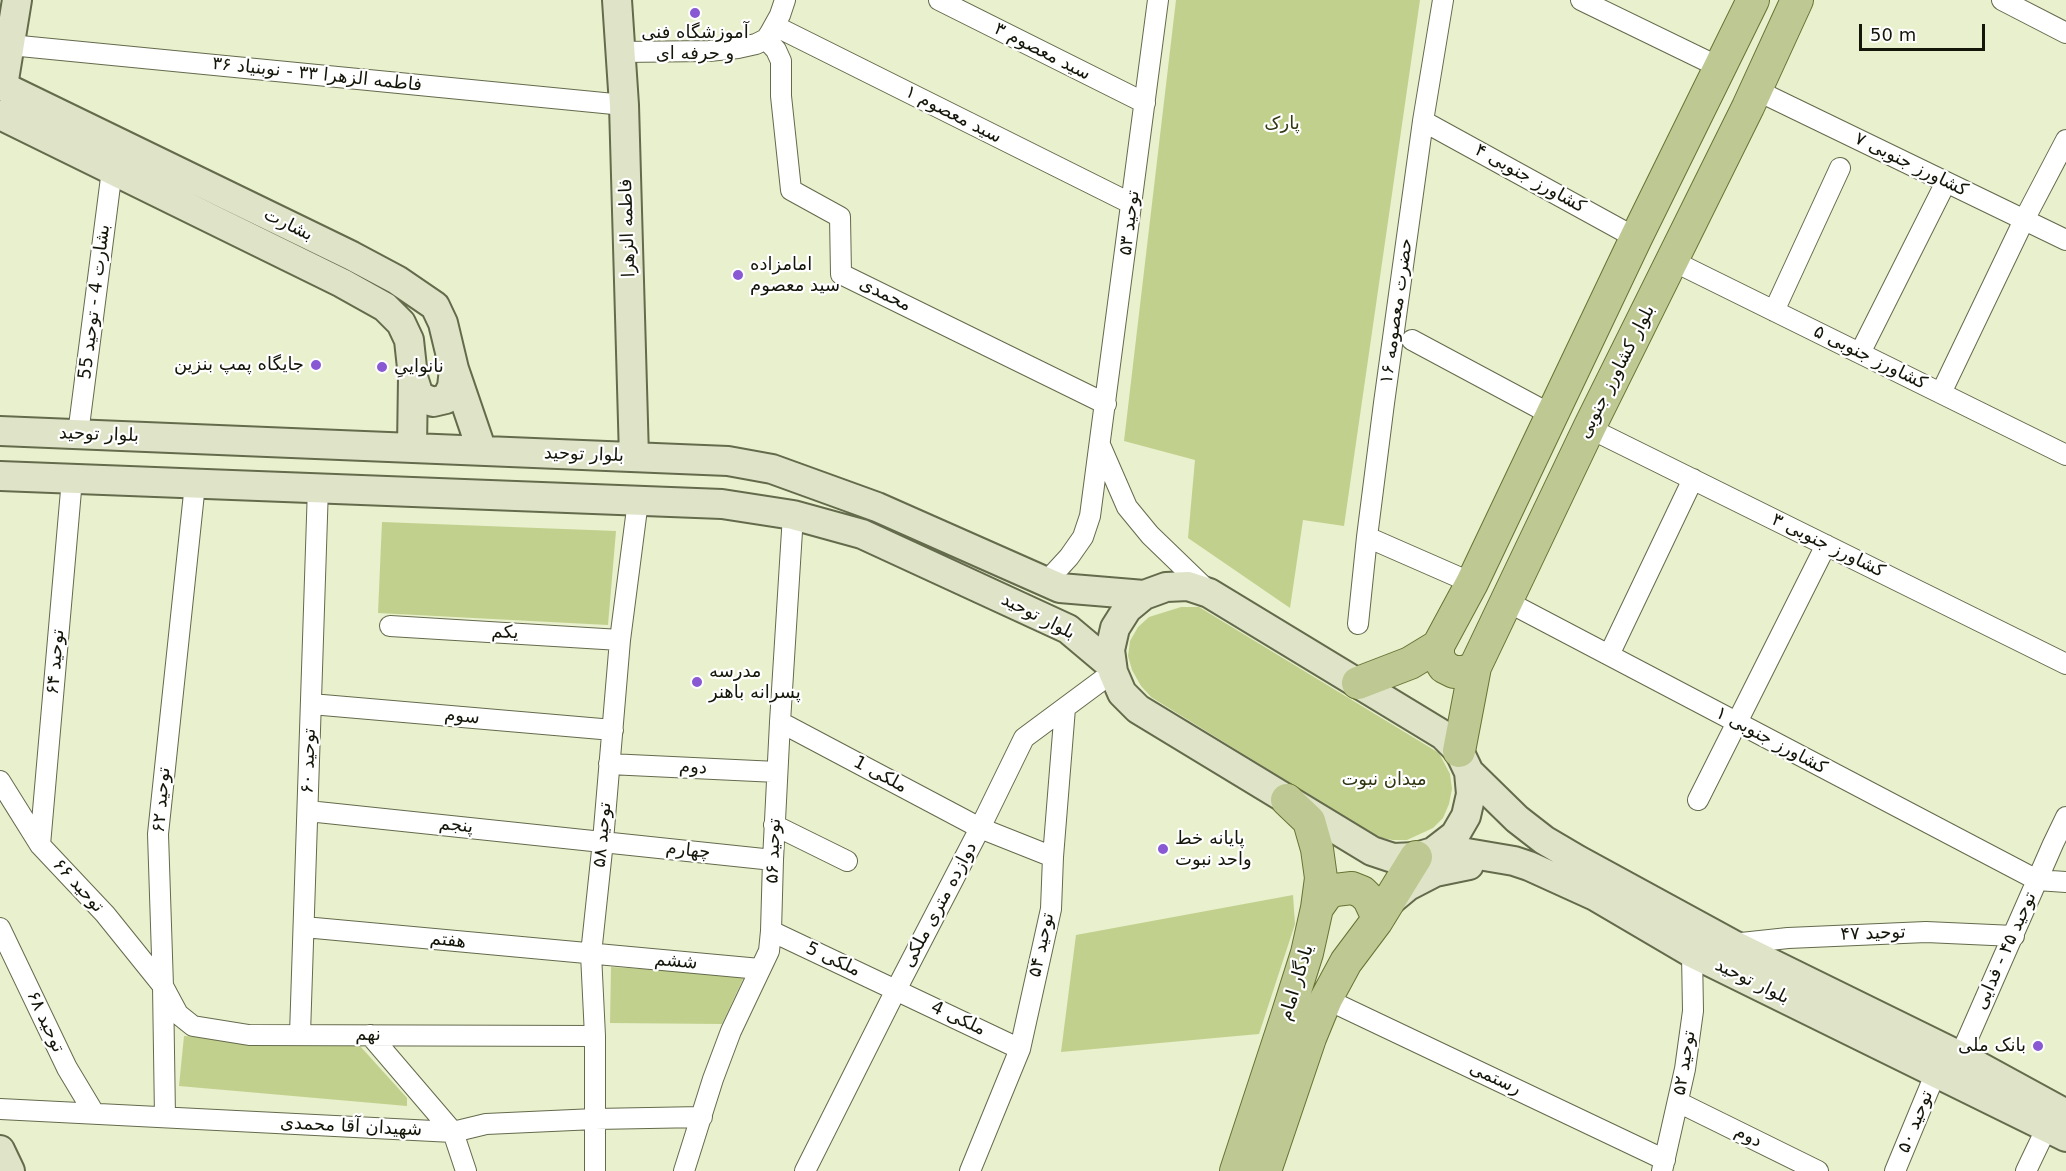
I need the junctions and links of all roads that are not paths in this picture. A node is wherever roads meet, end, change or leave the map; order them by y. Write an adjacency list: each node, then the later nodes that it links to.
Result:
1 (17, 0): 13 (main road)
2 (617, 0): 14 (main road, فاطمه الزهرا)
3 (785, 0): 11 (street)
4 (939, 0): 18 (street, سید معصوم ۳)
5 (1158, 0): 18 (street, توحید ۵۳)
6 (1443, 0): 21 (street, حضرت معصومه ۱۶)
7 (1581, 0): 15 (street)
8 (1753, 0): 15 (main road)
9 (1797, 0): 17 (main road, بلوار کشاورز جنوبی)
10 (2002, 0): 12 (street)
11 (770, 32): 14 (street); 26 (street, سید معصوم ۱); 37 (street, محمدی)
12 (2066, 33)
13 (10, 45): 16 (main road); 19 (street, فاطمه الزهرا ۳۳ - نوبنیاد ۳۶)
14 (621, 52): 19 (main road, فاطمه الزهرا)
15 (1721, 68): 28 (main road)
16 (1, 86): 34 (main road, بشارت)
17 (1756, 90): 25 (street, کشاورز جنوبی ۷); 30 (main road, بلوار کشاورز جنوبی)
18 (1145, 103): 26 (street, توحید ۵۳)
19 (624, 105): 46 (main road, فاطمه الزهرا)
20 (0, 115): 24 (main road, بشارت)
21 (1423, 121): 28 (street, کشاورز جنوبی ۴); 54 (street, حضرت معصومه ۱۶)
22 (2066, 140): 27 (street)
23 (1840, 168): 31 (street)
24 (112, 170): 35 (main road, بشارت); 41 (street, بشارت 4 - توحید 55)
25 (1946, 182): 27 (street, کشاورز جنوبی ۷); 33 (street)
26 (1132, 204): 37 (street, توحید ۵۳)
27 (2024, 220): 29 (street, کشاورز جنوبی ۷); 36 (street)
28 (1636, 238): 38 (main road)
29 (2066, 240)
30 (1673, 261): 31 (street, کشاورز جنوبی ۵); 39 (main road, بلوار کشاورز جنوبی)
31 (1774, 311): 33 (street, کشاورز جنوبی ۵)
32 (1412, 340): 38 (street)
33 (1860, 353): 36 (street, کشاورز جنوبی ۵)
34 (454, 369): 35 (main road); 44 (main road, بشارت)
35 (413, 377): 43 (main road, بشارت)
36 (1941, 393): 45 (street, کشاورز جنوبی ۵)
37 (1106, 404): 42 (street, توحید ۵۳)
38 (1552, 415): 56 (main road)
39 (1589, 428): 49 (street, کشاورز جنوبی ۳); 60 (main road, بلوار کشاورز جنوبی)
40 (0, 431): 41 (main road, بلوار توحید)
41 (78, 434): 43 (main road, بلوار توحید)
42 (1100, 445): 57 (street, توحید ۵۳); 58 (street)
43 (412, 448): 44 (main road, بلوار توحید)
44 (482, 451): 46 (main road, بلوار توحید)
45 (2066, 455)
46 (634, 457): 57 (main road, بلوار توحید)
47 (0, 476): 48 (main road, بلوار توحید)
48 (72, 479): 50 (main road, بلوار توحید); 87 (street, توحید ۶۴)
49 (1693, 480): 55 (street, کشاورز جنوبی ۳); 66 (street)
50 (195, 484): 51 (main road, بلوار توحید); 105 (street, توحید ۶۲)
51 (318, 487): 52 (main road, بلوار توحید); 71 (street, توحید ۶۰)
52 (638, 501): 53 (main road, بلوار توحید); 64 (street, توحید ۵۸)
53 (793, 515): 63 (main road, بلوار توحید); 73 (street, توحید ۵۶)
54 (1367, 537): 56 (street); 61 (street, حضرت معصومه ۱۶)
55 (1826, 545): 67 (street, کشاورز جنوبی ۳); 74 (street)
56 (1472, 583): 65 (main road)
57 (1053, 585): 59 (main road, بلوار توحید); 63 (main road)
58 (1209, 593): 59 (main road); 70 (main road)
59 (1144, 595): 69 (main road)
60 (1506, 601): 66 (street, کشاورز جنوبی ۱); 68 (main road, بلوار کشاورز جنوبی)
61 (1358, 624)
62 (390, 626): 64 (street, یکم)
63 (1068, 629): 69 (main road, بلوار توحید)
64 (620, 640): 75 (street, توحید ۵۸)
65 (1438, 646): 68 (main road); 70 (main road)
66 (1609, 655): 74 (street, کشاورز جنوبی ۱)
67 (2066, 664)
68 (1475, 667): 76 (main road, بلوار کشاورز جنوبی)
69 (1112, 669): 72 (street, دوازده متری ملکی); 80 (main road)
70 (1358, 683): 76 (main road)
71 (311, 704): 75 (street, سوم); 82 (street, توحید ۶۰)
72 (1065, 708): 85 (street, دوازده متری ملکی); 89 (street, توحید ۵۴)
73 (780, 722): 78 (street, توحید ۵۶); 85 (street, ملکی 1)
74 (1737, 722): 81 (street); 93 (street, کشاورز جنوبی ۱)
75 (613, 730): 77 (street, توحید ۵۸)
76 (1464, 761): 88 (main road); 101 (main road, بلوار توحید)
77 (609, 764): 78 (street, دوم); 86 (street, توحید ۵۸)
78 (777, 772): 84 (street, توحید ۵۶)
79 (0, 782): 87 (street, توحید ۶۶)
80 (1287, 800): 88 (main road); 95 (main road, یادگار امام)
81 (1698, 800)
82 (308, 811): 86 (street, پنجم); 97 (street, توحید ۶۰)
83 (2066, 817): 93 (street, توحید ۴۵ - فدایی)
84 (774, 825): 90 (street, توحید ۵۶); 91 (street)
85 (980, 828): 89 (street, ملکی 1); 106 (street, دوازده متری ملکی)
86 (603, 841): 90 (street, چهارم); 103 (street, توحید ۵۸)
87 (40, 845): 105 (street, توحید ۶۶)
88 (1424, 855): 92 (main road, بلوار توحید); 96 (main road, یادگار امام)
89 (1053, 857): 111 (street, توحید ۵۴)
90 (772, 860): 99 (street, توحید ۵۶)
91 (847, 861)
92 (1550, 875): 96 (main road); 102 (main road, بلوار توحید)
93 (2037, 880): 94 (street); 100 (street, توحید ۴۵ - فدایی)
94 (2066, 882)
95 (1317, 908): 96 (main road); 130 (main road, یادگار امام)
96 (1382, 912): 107 (main road, یادگار امام)
97 (304, 927): 103 (street, هفتم); 108 (street, توحید ۶۰)
98 (0, 928): 116 (street, توحید ۶۸)
99 (771, 931): 104 (street, توحید ۵۶); 106 (street, ملکی 5)
100 (2014, 936): 101 (street, توحید ۴۷); 112 (street, توحید ۴۵ - فدایی)
101 (1732, 944): 112 (main road, بلوار توحید)
102 (1692, 952): 113 (main road, بلوار توحید); 114 (street, توحید ۵۲)
103 (591, 954): 104 (street, ششم); 110 (street, توحید ۵۸)
104 (760, 969): 118 (street, توحید ۵۶)
105 (164, 986): 108 (street, نهم); 117 (street, توحید ۶۲)
106 (896, 990): 111 (street, ملکی 4); 124 (street, دوازده متری ملکی)
107 (1326, 999): 123 (street, رستمی); 131 (main road, یادگار امام)
108 (300, 1034): 109 (street, نهم)
109 (370, 1035): 110 (street, نهم); 121 (street)
110 (595, 1036): 120 (street, توحید ۵۸)
111 (1020, 1048): 129 (street, توحید ۵۴)
112 (1960, 1056): 119 (main road, بلوار توحید)
113 (1936, 1072): 119 (main road, بلوار توحید); 133 (street, توحید ۵۰)
114 (1678, 1102): 123 (street, توحید ۵۲); 132 (street, دوم)
115 (0, 1109): 116 (street, شهیدان آقا محمدی)
116 (94, 1113): 117 (street, شهیدان آقا محمدی)
117 (165, 1117): 121 (street, شهیدان آقا محمدی)
118 (702, 1117): 120 (street, شهیدان آقا محمدی); 128 (street, توحید ۵۶)
119 (2061, 1118): 134 (street)
120 (596, 1119): 121 (street, شهیدان آقا محمدی); 127 (street, توحید ۵۸)
121 (453, 1132): 126 (street)
122 (0, 1150): 125 (main road)
123 (1663, 1165)
124 (812, 1169)
125 (10, 1171)
126 (466, 1171)
127 (595, 1171)
128 (684, 1171)
129 (970, 1171)
130 (1236, 1171)
131 (1265, 1171)
132 (1818, 1171)
133 (1895, 1171)
134 (2026, 1171)

